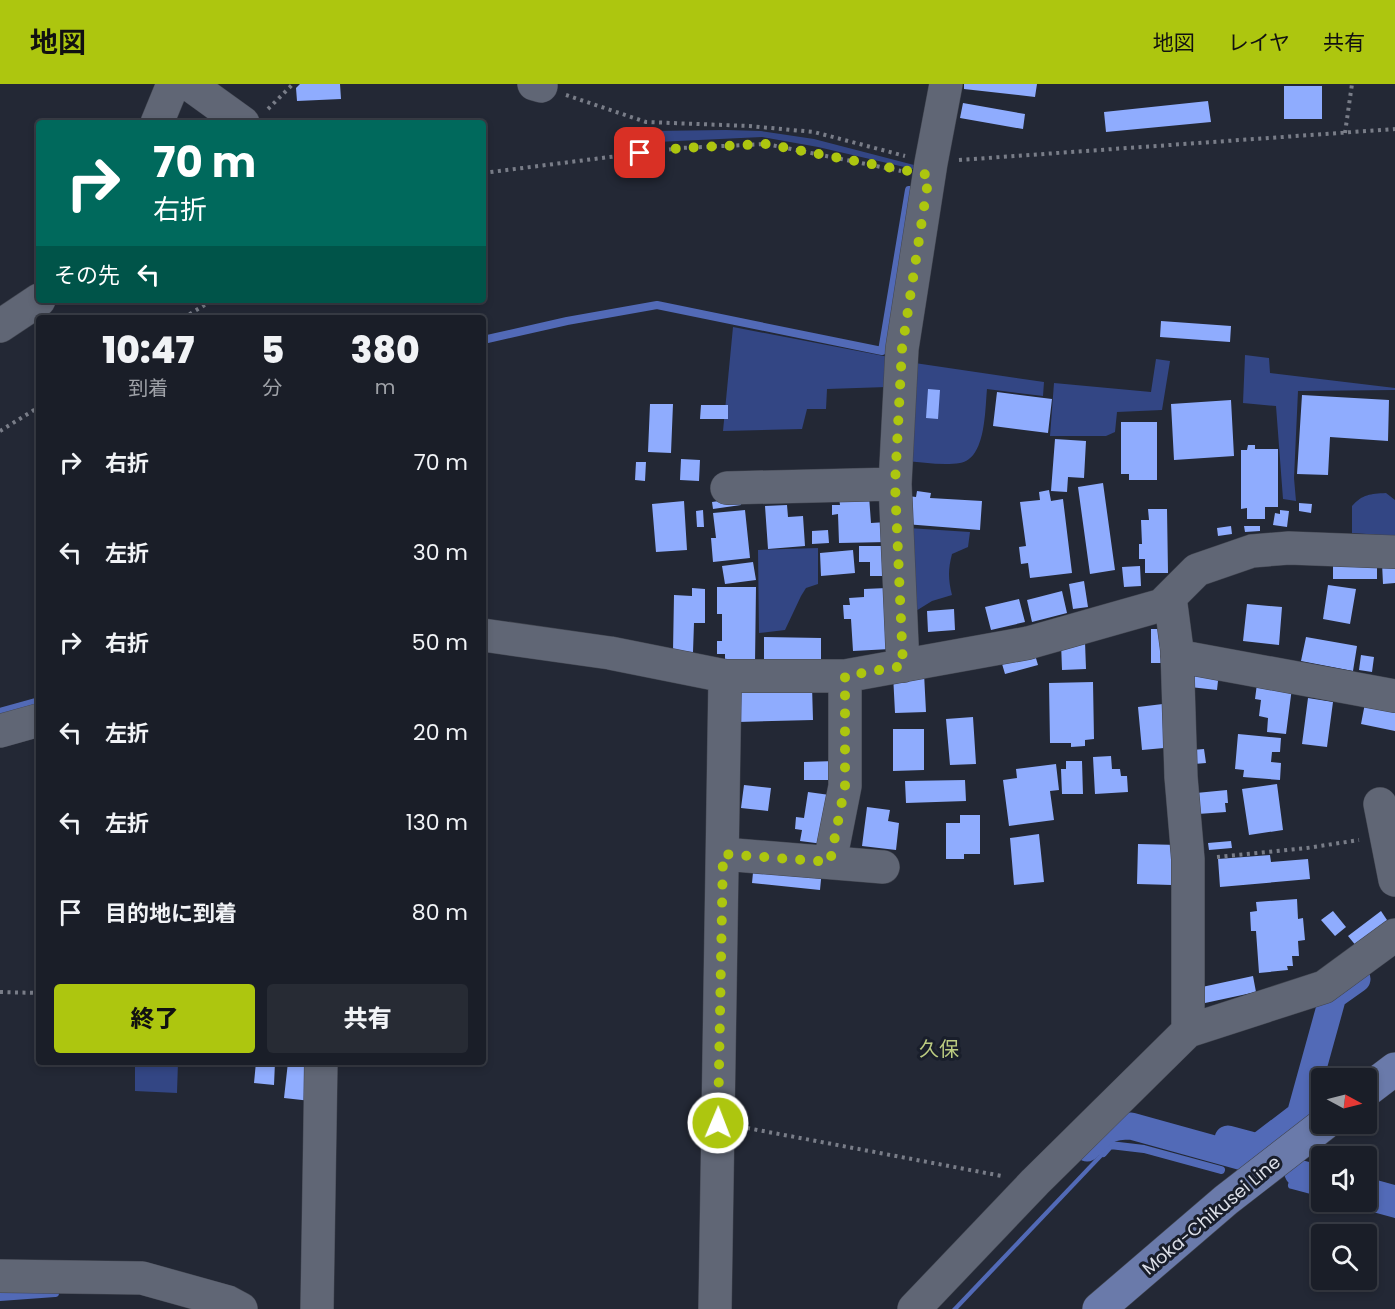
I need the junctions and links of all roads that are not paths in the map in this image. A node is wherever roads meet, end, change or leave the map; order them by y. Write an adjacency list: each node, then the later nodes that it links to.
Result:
1 (173, 84): 5 (street)
2 (189, 84): 4 (street)
3 (946, 84): 8 (street)
4 (253, 119)
5 (158, 120)
6 (36, 302): 7 (street)
7 (0, 326)
8 (895, 484): 9 (street); 14 (street)
9 (727, 488)
10 (1395, 552): 11 (street)
11 (1170, 597): 13 (street); 14 (street)
12 (486, 635): 15 (street)
13 (1177, 656): 17 (street); 26 (street)
14 (903, 666): 16 (street)
15 (725, 676): 16 (street); 21 (street)
16 (845, 676): 22 (street)
17 (1395, 696)
18 (36, 721): 19 (street)
19 (0, 731)
20 (1380, 804): 24 (street)
21 (723, 854): 22 (street); 34 (street)
22 (830, 862): 23 (street)
23 (883, 867)
24 (1395, 880)
25 (1395, 935): 26 (street)
26 (1188, 1030): 35 (street)
27 (321, 1065): 33 (street)
28 (1395, 1069): 29 (main road)
29 (1377, 1083)
30 (1311, 1134): 36 (main road, Moka-Chikusei Line)
31 (0, 1276): 32 (street)
32 (241, 1309)
33 (317, 1309)
34 (715, 1309)
35 (915, 1309)
36 (1099, 1309)

